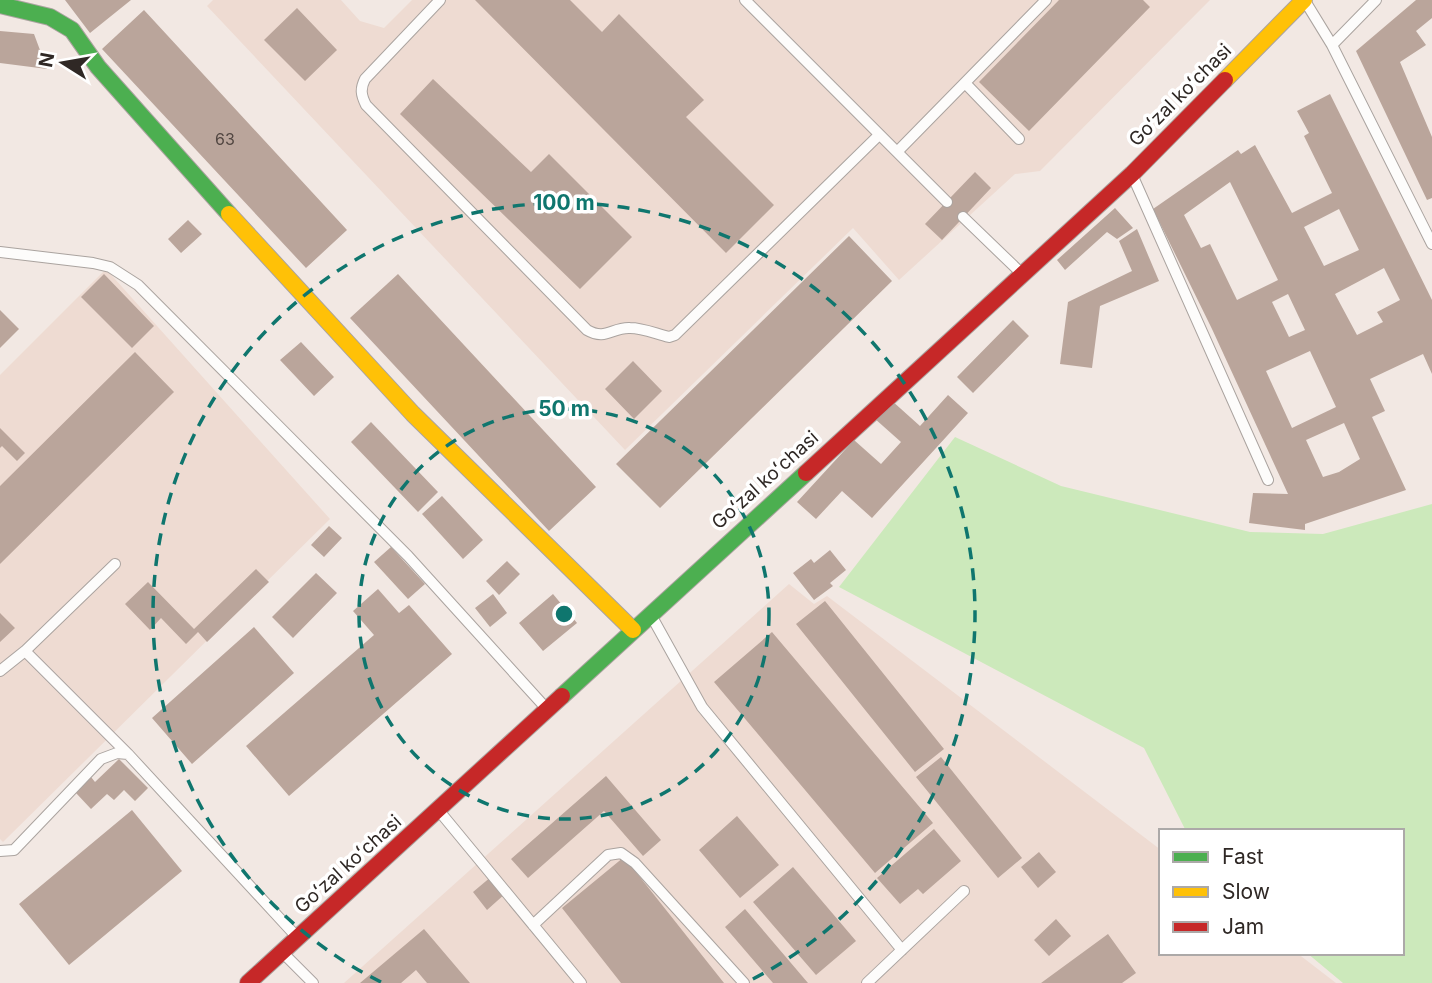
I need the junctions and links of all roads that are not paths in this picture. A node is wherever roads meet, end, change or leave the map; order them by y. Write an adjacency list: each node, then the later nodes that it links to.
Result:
1 (440, 0): 9 (lane)
2 (745, 0): 9 (lane)
3 (1046, 0): 8 (lane)
4 (1304, 0): 7 (lane); 12 (street, Goʻzal koʻchasi)
5 (1376, 0): 7 (lane)
6 (0, 5): 21 (street)
7 (1332, 46): 15 (lane)
8 (965, 83): 10 (lane); 11 (lane)
9 (879, 135): 11 (lane)
10 (1019, 139)
11 (897, 152): 13 (lane)
12 (1132, 174): 17 (street, Goʻzal koʻchasi); 18 (lane)
13 (947, 202)
14 (963, 217): 17 (lane)
15 (1432, 244)
16 (0, 253): 24 (lane)
17 (1022, 274): 20 (street, Goʻzal koʻchasi)
18 (1268, 480)
19 (115, 564): 22 (lane)
20 (650, 614): 21 (street, Goʻzal koʻchasi); 31 (lane)
21 (633, 630): 24 (street, Goʻzal koʻchasi)
22 (25, 651): 23 (lane); 25 (lane)
23 (0, 671)
24 (547, 710): 26 (street, Goʻzal koʻchasi)
25 (128, 754): 27 (lane); 30 (lane)
26 (439, 809): 29 (lane); 30 (street, Goʻzal koʻchasi)
27 (0, 851)
28 (964, 891): 31 (lane)
29 (533, 925): 36 (lane); 37 (lane)
30 (298, 938): 32 (street, Goʻzal koʻchasi)
31 (902, 950): 33 (lane)
32 (282, 952): 34 (street, Goʻzal koʻchasi); 35 (lane)
33 (871, 982)
34 (248, 983)
35 (313, 983)
36 (581, 983)
37 (744, 983)

